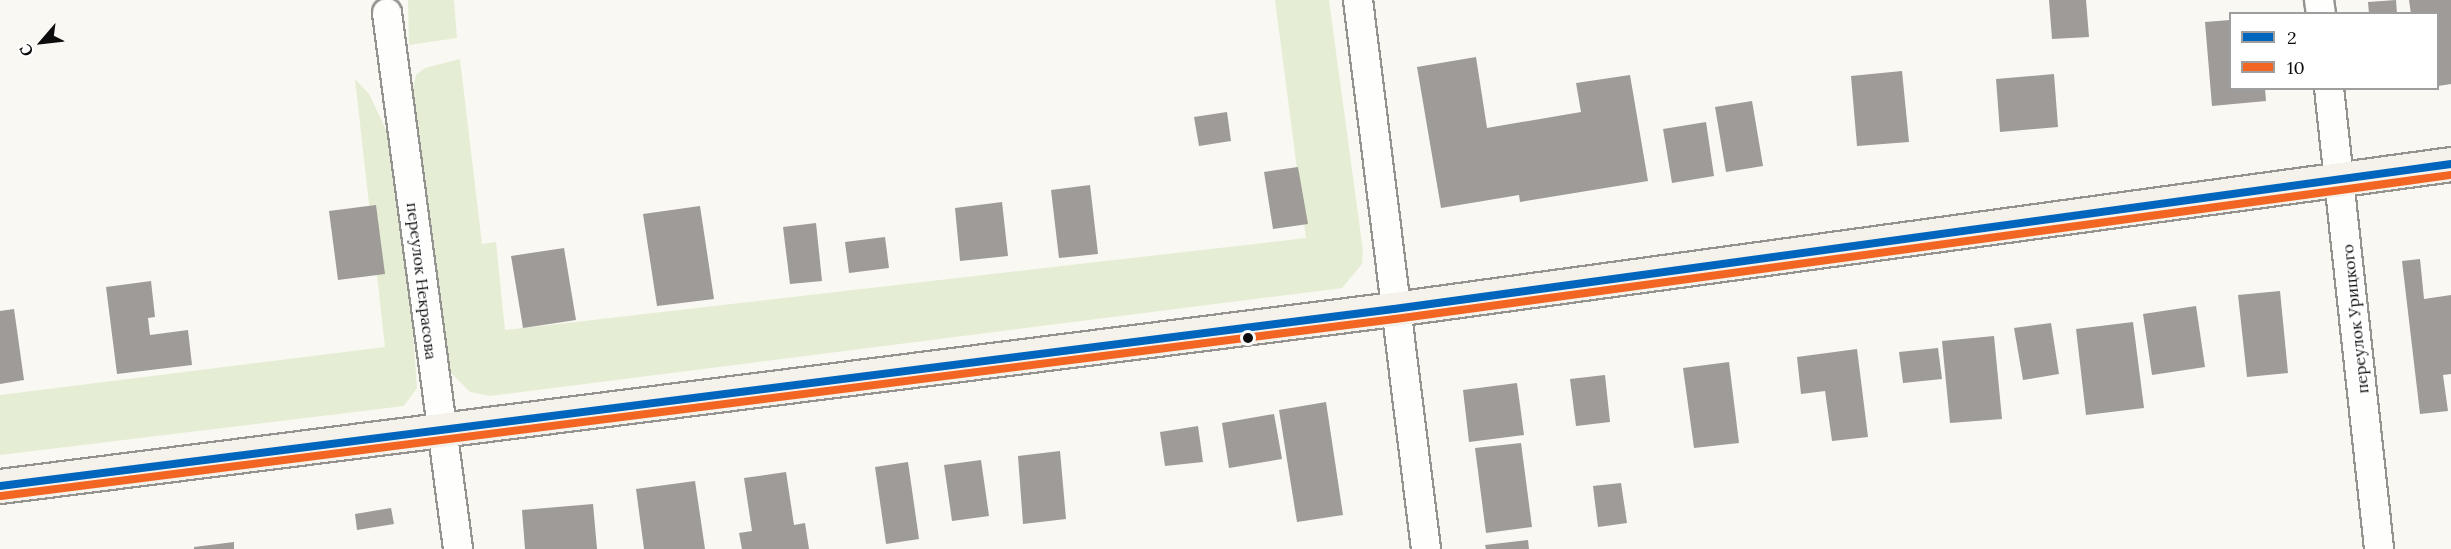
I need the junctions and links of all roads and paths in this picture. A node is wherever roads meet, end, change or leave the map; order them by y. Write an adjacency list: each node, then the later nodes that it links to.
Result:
1 (1358, 0): 6 (street)
2 (387, 13): 7 (street, переулок Некрасова)
3 (2329, 90): 5 (street, переулок Урицкого)
4 (2451, 164): 5 (street)
5 (2340, 180): 6 (street); 11 (street, переулок Урицкого)
6 (1394, 309): 7 (street); 10 (street)
7 (441, 426): 8 (street); 9 (street, переулок Некрасова)
8 (0, 486)
9 (458, 549)
10 (1426, 549)
11 (2379, 549)

